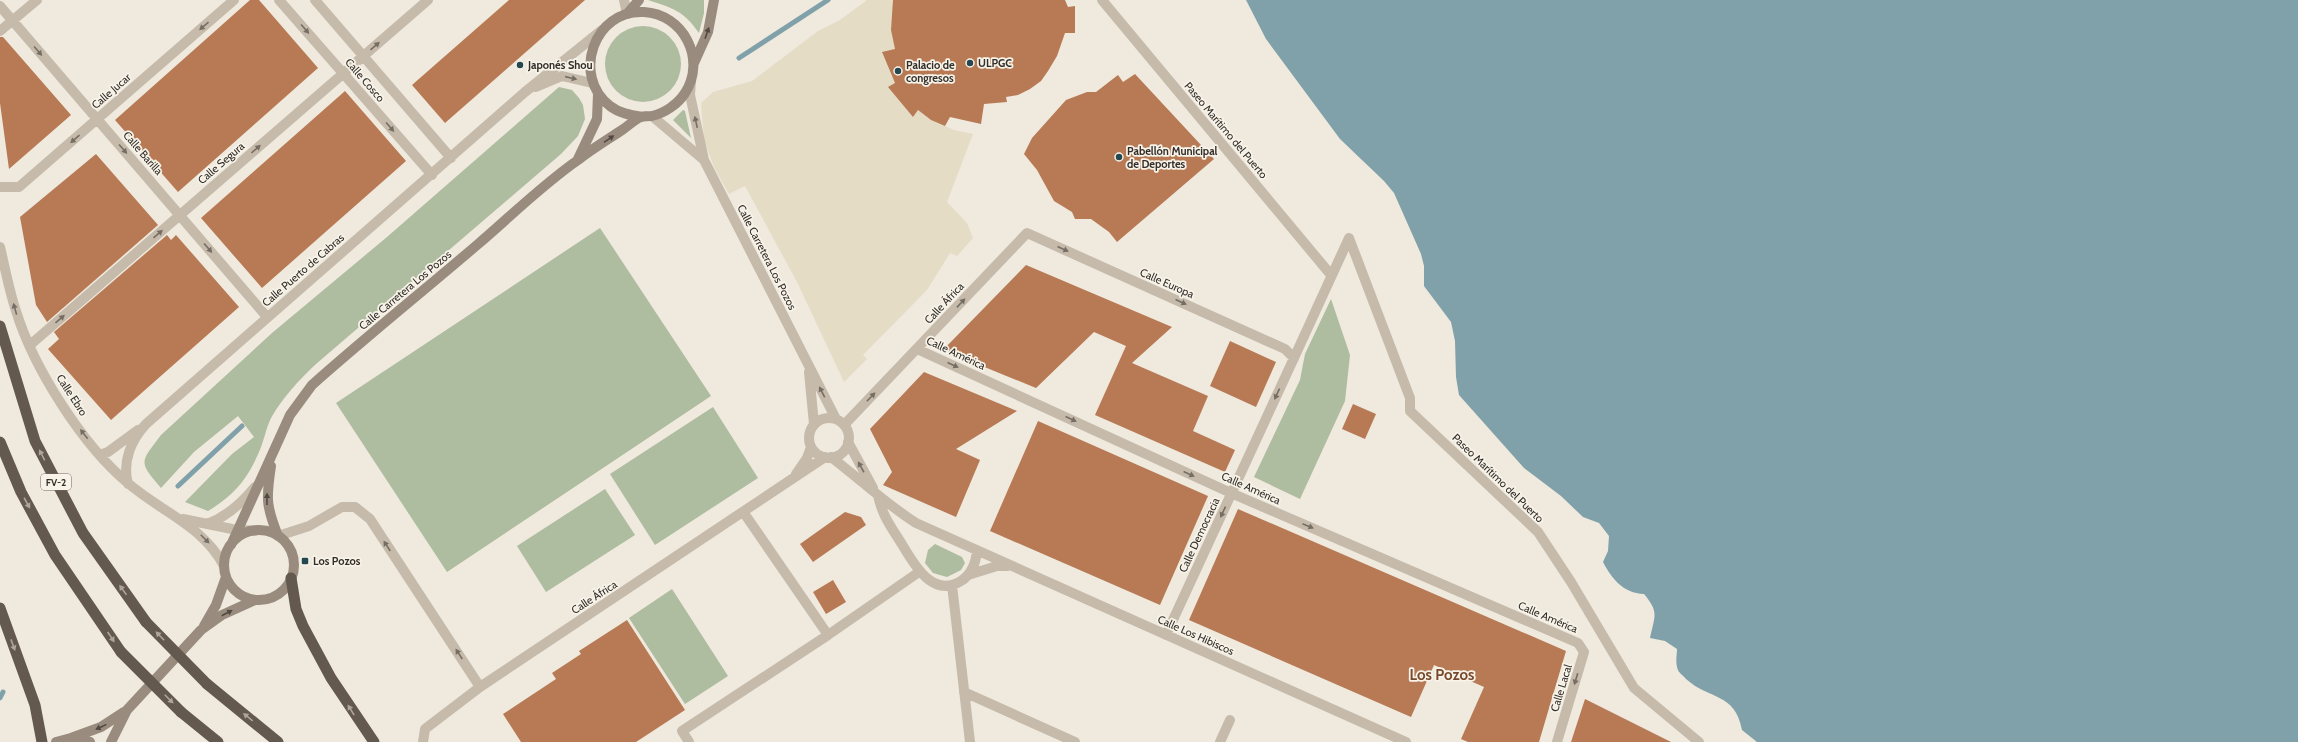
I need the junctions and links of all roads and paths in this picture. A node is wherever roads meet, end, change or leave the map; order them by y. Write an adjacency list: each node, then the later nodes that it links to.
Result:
1 (37, 0): 12 (street)
2 (234, 0): 24 (street, Calle Jucar, one-way to 24)
3 (279, 0): 17 (street, Calle Cosco, one-way to 17)
4 (315, 0): 15 (street, Calle Cosco)
5 (428, 0): 15 (street, Calle Segura, one-way to 5)
6 (624, 0): 11 (street)
7 (640, 0): 11 (main road)
8 (714, 0): 16 (main road, one-way to 8)
9 (1102, 0): 33 (street, Paseo Marítimo del Puerto)
10 (0, 6): 12 (street, Calle Barilla)
11 (627, 14): 13 (main road); 16 (main road)
12 (13, 21): 14 (street); 24 (street, Calle Barilla, one-way to 24)
13 (602, 30): 19 (main road); 20 (street, Calle Puerto de Cabras)
14 (0, 31)
15 (363, 56): 17 (street, Calle Segura); 25 (street, Calle Cosco)
16 (694, 63): 18 (main road)
17 (343, 73): 28 (street, Calle Cosco, one-way to 28); 30 (street, Calle Segura, one-way to 17)
18 (691, 80): 22 (main road); 27 (street, Calle Carretera Los Pozos, one-way to 18)
19 (592, 83): 20 (street, Calle Puerto de Cabras, one-way to 19); 21 (main road)
20 (525, 92): 25 (street, Calle Puerto de Cabras)
21 (598, 94): 23 (main road); 26 (main road)
22 (652, 116): 23 (main road); 27 (street, Calle Carretera Los Pozos)
23 (642, 117): 26 (main road, Calle Carretera Los Pozos, one-way to 23)
24 (97, 119): 29 (street, Calle Jucar, one-way to 29); 30 (street, Calle Barilla, one-way to 30)
25 (451, 158): 28 (street, Calle Puerto de Cabras)
26 (577, 160): 47 (main road, Calle Carretera Los Pozos)
27 (704, 160): 39 (street, Calle Carretera Los Pozos)
28 (432, 175): 34 (street, Calle Puerto de Cabras)
29 (0, 187)
30 (180, 215): 34 (street, Calle Barilla, one-way to 34); 36 (street, Calle Segura, one-way to 30)
31 (1027, 233): 37 (street, Calle África, one-way to 31); 38 (street, Calle Europa, one-way to 38)
32 (0, 247): 36 (street, Calle Ebro, one-way to 32)
33 (1331, 275): 38 (street, Paseo Marítimo del Puerto); 95 (street, Paseo Marítimo del Puerto)
34 (268, 316): 41 (street, Calle Puerto de Cabras)
35 (0, 326): 86 (highway, FV-2, one-way to 35, bridge)
36 (30, 345): 46 (street, Calle Ebro, one-way to 36)
37 (917, 349): 40 (street, Calle África, one-way to 37); 53 (street, Calle América, one-way to 53)
38 (1294, 358): 53 (street, Calle Democracia, one-way to 53)
39 (808, 364): 40 (street, Calle Carretera Los Pozos, one-way to 39); 42 (street, Calle Carretera Los Pozos)
40 (840, 422): 42 (street); 44 (street)
41 (146, 424): 46 (street); 50 (street, Calle Puerto de Cabras)
42 (814, 424): 45 (street)
43 (0, 442): 85 (highway, one-way to 85, bridge)
44 (848, 442): 48 (street); 52 (street, one-way to 44)
45 (811, 447): 48 (street); 49 (street, Calle África)
46 (100, 455): 50 (street, Calle Ebro)
47 (272, 457): 51 (main road); 59 (main road, one-way to 47)
48 (828, 457): 49 (street, Calle África); 52 (street)
49 (790, 482): 54 (street, Calle África)
50 (128, 484): 55 (street, Calle Ebro)
51 (258, 484): 56 (street); 57 (main road)
52 (877, 493): 61 (street, Calle Los Hibiscos); 64 (street)
53 (1231, 493): 73 (street, Calle Democracia, one-way to 73); 74 (street, Calle América, one-way to 74)
54 (744, 513): 72 (street); 75 (street, Calle África)
55 (179, 518): 56 (street, Calle Ebro); 62 (street, Calle Ebro, one-way to 62)
56 (206, 524): 57 (street, Calle Ebro)
57 (239, 530): 58 (street, Calle Ebro); 60 (main road)
58 (255, 531): 59 (main road); 60 (main road)
59 (278, 536): 67 (main road); 75 (street, one-way to 59)
60 (231, 545): 62 (main road)
61 (977, 550): 63 (street, Calle Los Hibiscos); 65 (street)
62 (224, 566): 66 (main road)
63 (1012, 566): 65 (street); 73 (street, Calle Los Hibiscos)
64 (919, 572): 68 (street); 72 (street)
65 (968, 575): 68 (street)
66 (226, 577): 69 (main road); 71 (main road)
67 (292, 578): 69 (main road); 87 (highway, one-way to 67)
68 (952, 584): 76 (street)
69 (255, 600): 71 (main road, one-way to 69)
70 (0, 608): 81 (highway, one-way to 81)
71 (202, 630): 77 (main road)
72 (828, 635): 89 (street)
73 (1166, 635): 93 (street, Calle Los Hibiscos)
74 (1578, 643): 94 (street, Calle Lacal, one-way to 94)
75 (480, 687): 88 (street, Calle África)
76 (964, 692): 80 (street); 91 (street)
77 (127, 710): 79 (main road, one-way to 79); 84 (main road)
78 (1230, 720): 92 (street)
79 (71, 738): 82 (main road); 83 (main road)
80 (970, 741): 90 (street)
81 (42, 742)
82 (56, 742)
83 (90, 742)
84 (111, 742)
85 (218, 742)
86 (278, 742)
87 (374, 742)
88 (423, 742)
89 (689, 742)
90 (959, 742)
91 (1075, 742)
92 (1220, 742)
93 (1406, 742)
94 (1557, 742)
95 (1700, 742)

